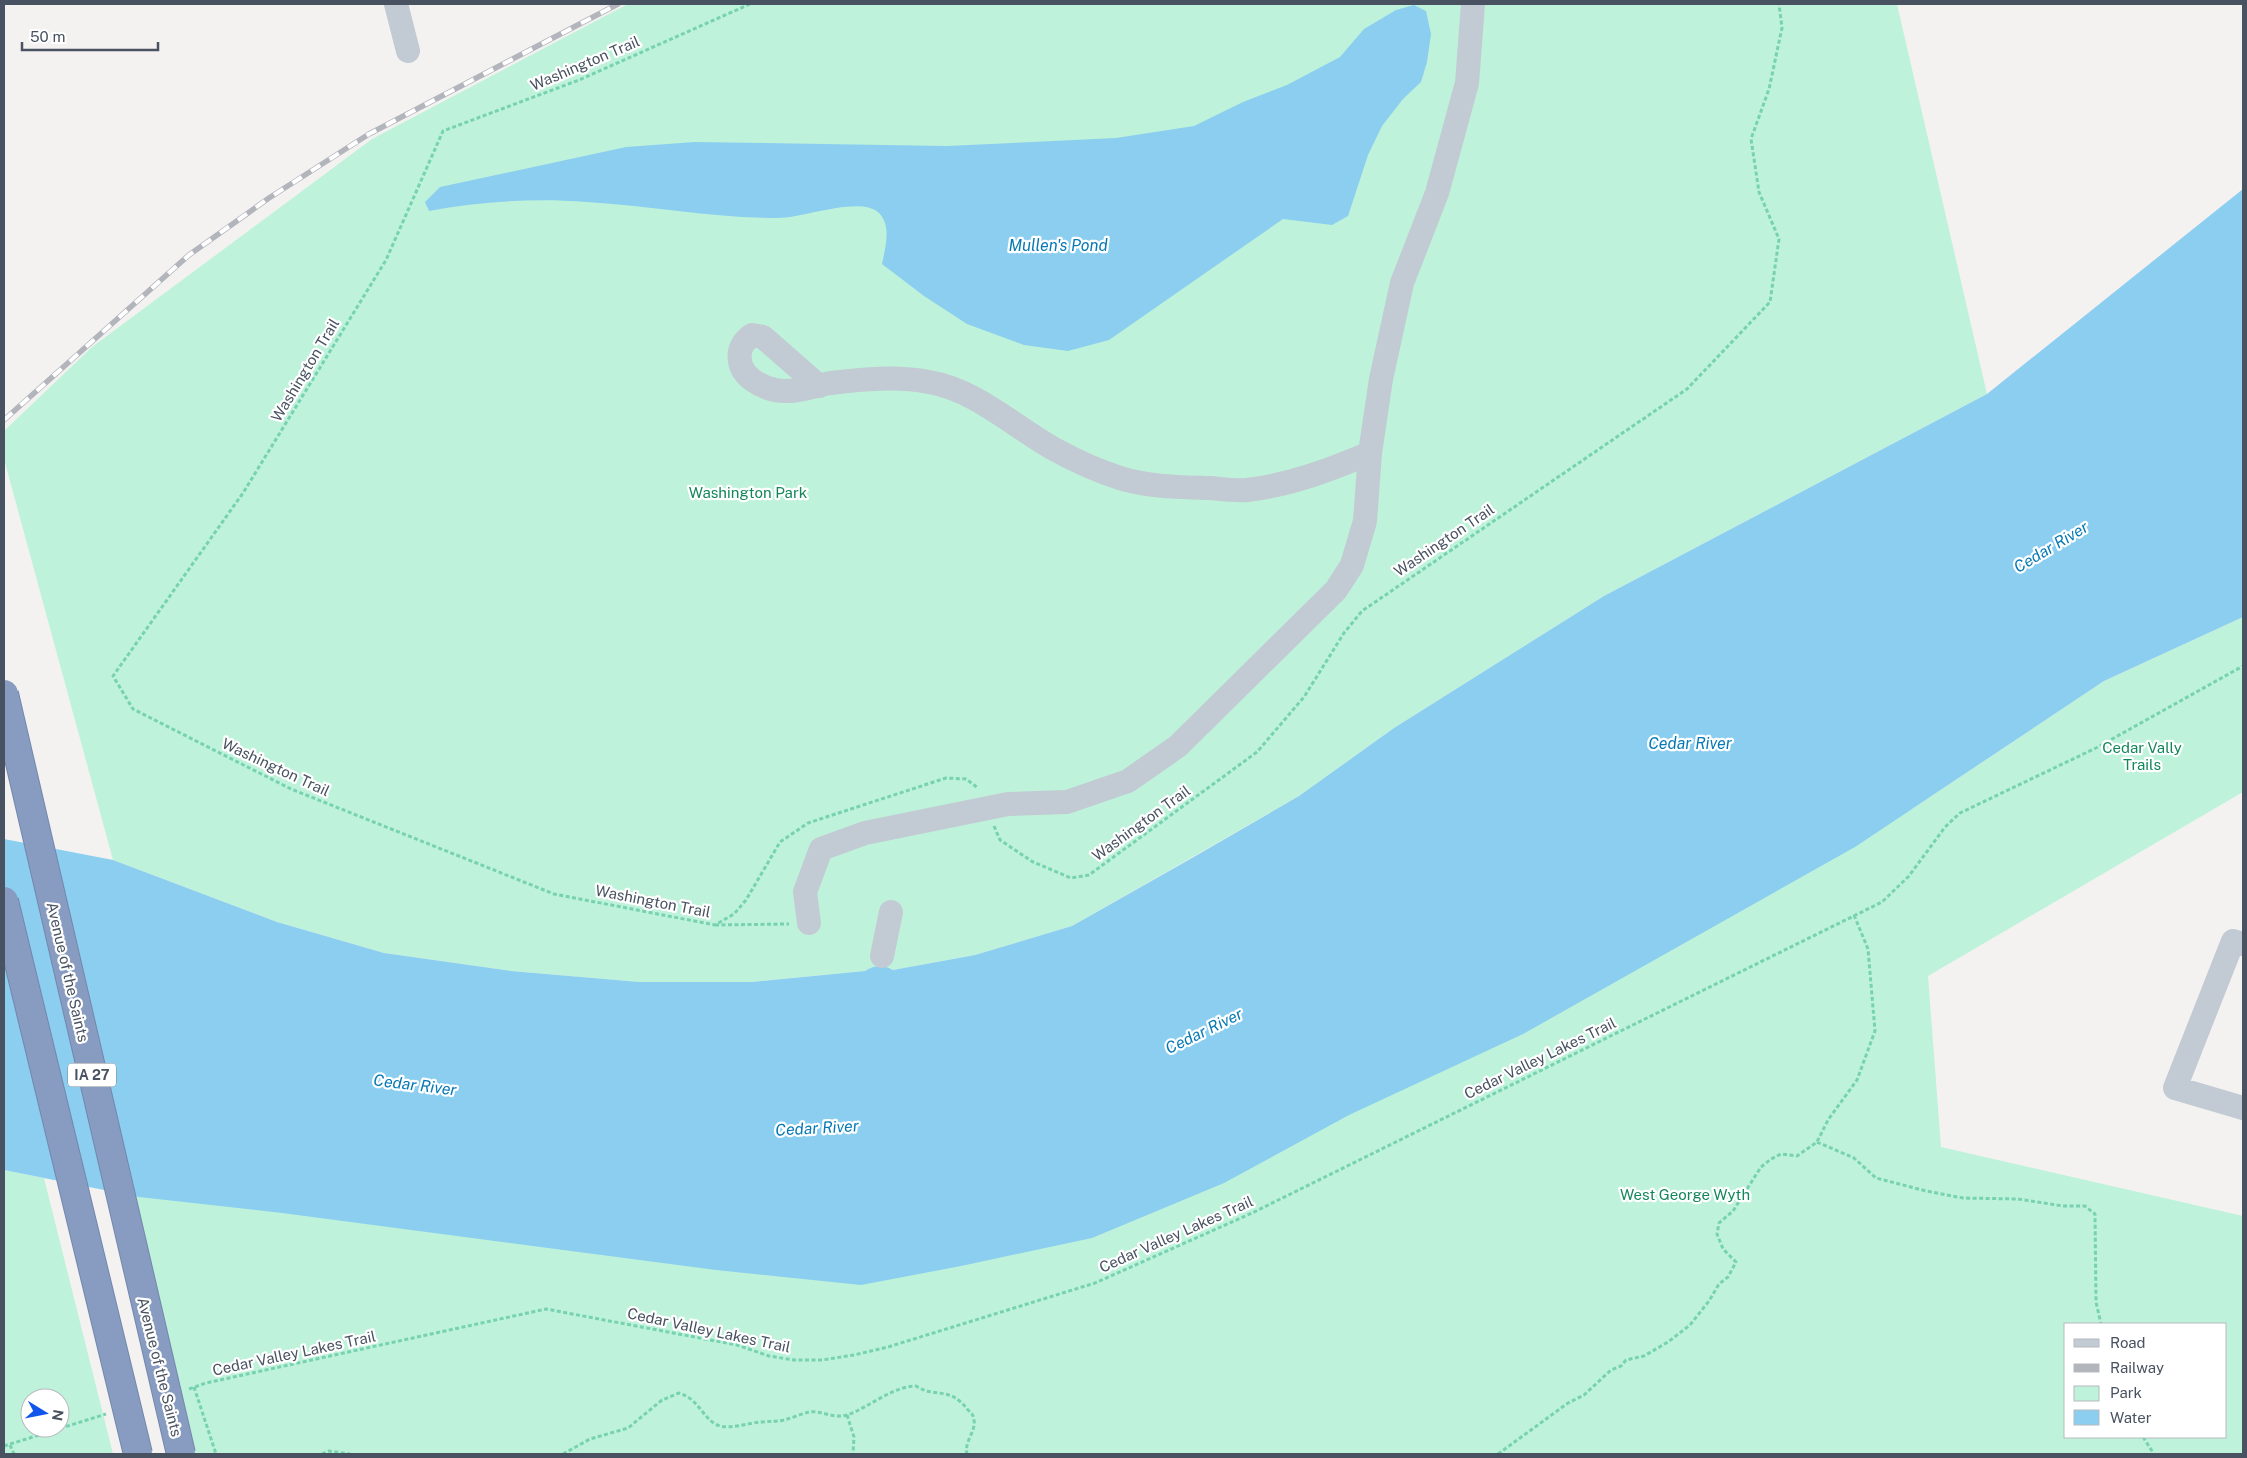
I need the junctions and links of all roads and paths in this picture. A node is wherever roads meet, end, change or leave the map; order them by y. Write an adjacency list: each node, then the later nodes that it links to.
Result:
1 (396, 4): 5 (lane)
2 (750, 4): 15 (path, Washington Trail)
3 (1473, 4): 7 (lane)
4 (1779, 4): 10 (path, Washington Trail)
5 (408, 51)
6 (818, 386): 7 (lane)
7 (1370, 453): 10 (lane)
8 (2243, 666): 13 (path, Cedar Valley Lakes Trail)
9 (4, 694): 30 (highway, Avenue of the Saints / IA 27, bridge)
10 (987, 808): 14 (lane); 15 (path, Washington Trail)
11 (4, 901): 29 (highway, IA 27, bridge)
12 (891, 912): 17 (lane)
13 (1854, 915): 19 (path); 21 (path, Cedar Valley Lakes Trail)
14 (809, 923): 15 (path)
15 (715, 925)
16 (2243, 944): 18 (lane)
17 (882, 956)
18 (2243, 1108)
19 (1817, 1142): 20 (path); 37 (path)
20 (2102, 1323)
21 (194, 1387): 22 (path, Cedar Valley Lakes Trail); 31 (path)
22 (185, 1390)
23 (112, 1412): 26 (path)
24 (847, 1415): 34 (path); 35 (path); 36 (path)
25 (2144, 1438): 38 (path)
26 (10, 1445): 27 (path); 28 (path)
27 (4, 1446)
28 (14, 1454)
29 (138, 1454)
30 (182, 1454)
31 (216, 1454)
32 (322, 1454): 33 (path)
33 (350, 1454)
34 (563, 1454)
35 (853, 1454)
36 (967, 1454)
37 (1498, 1454)
38 (2154, 1454)

